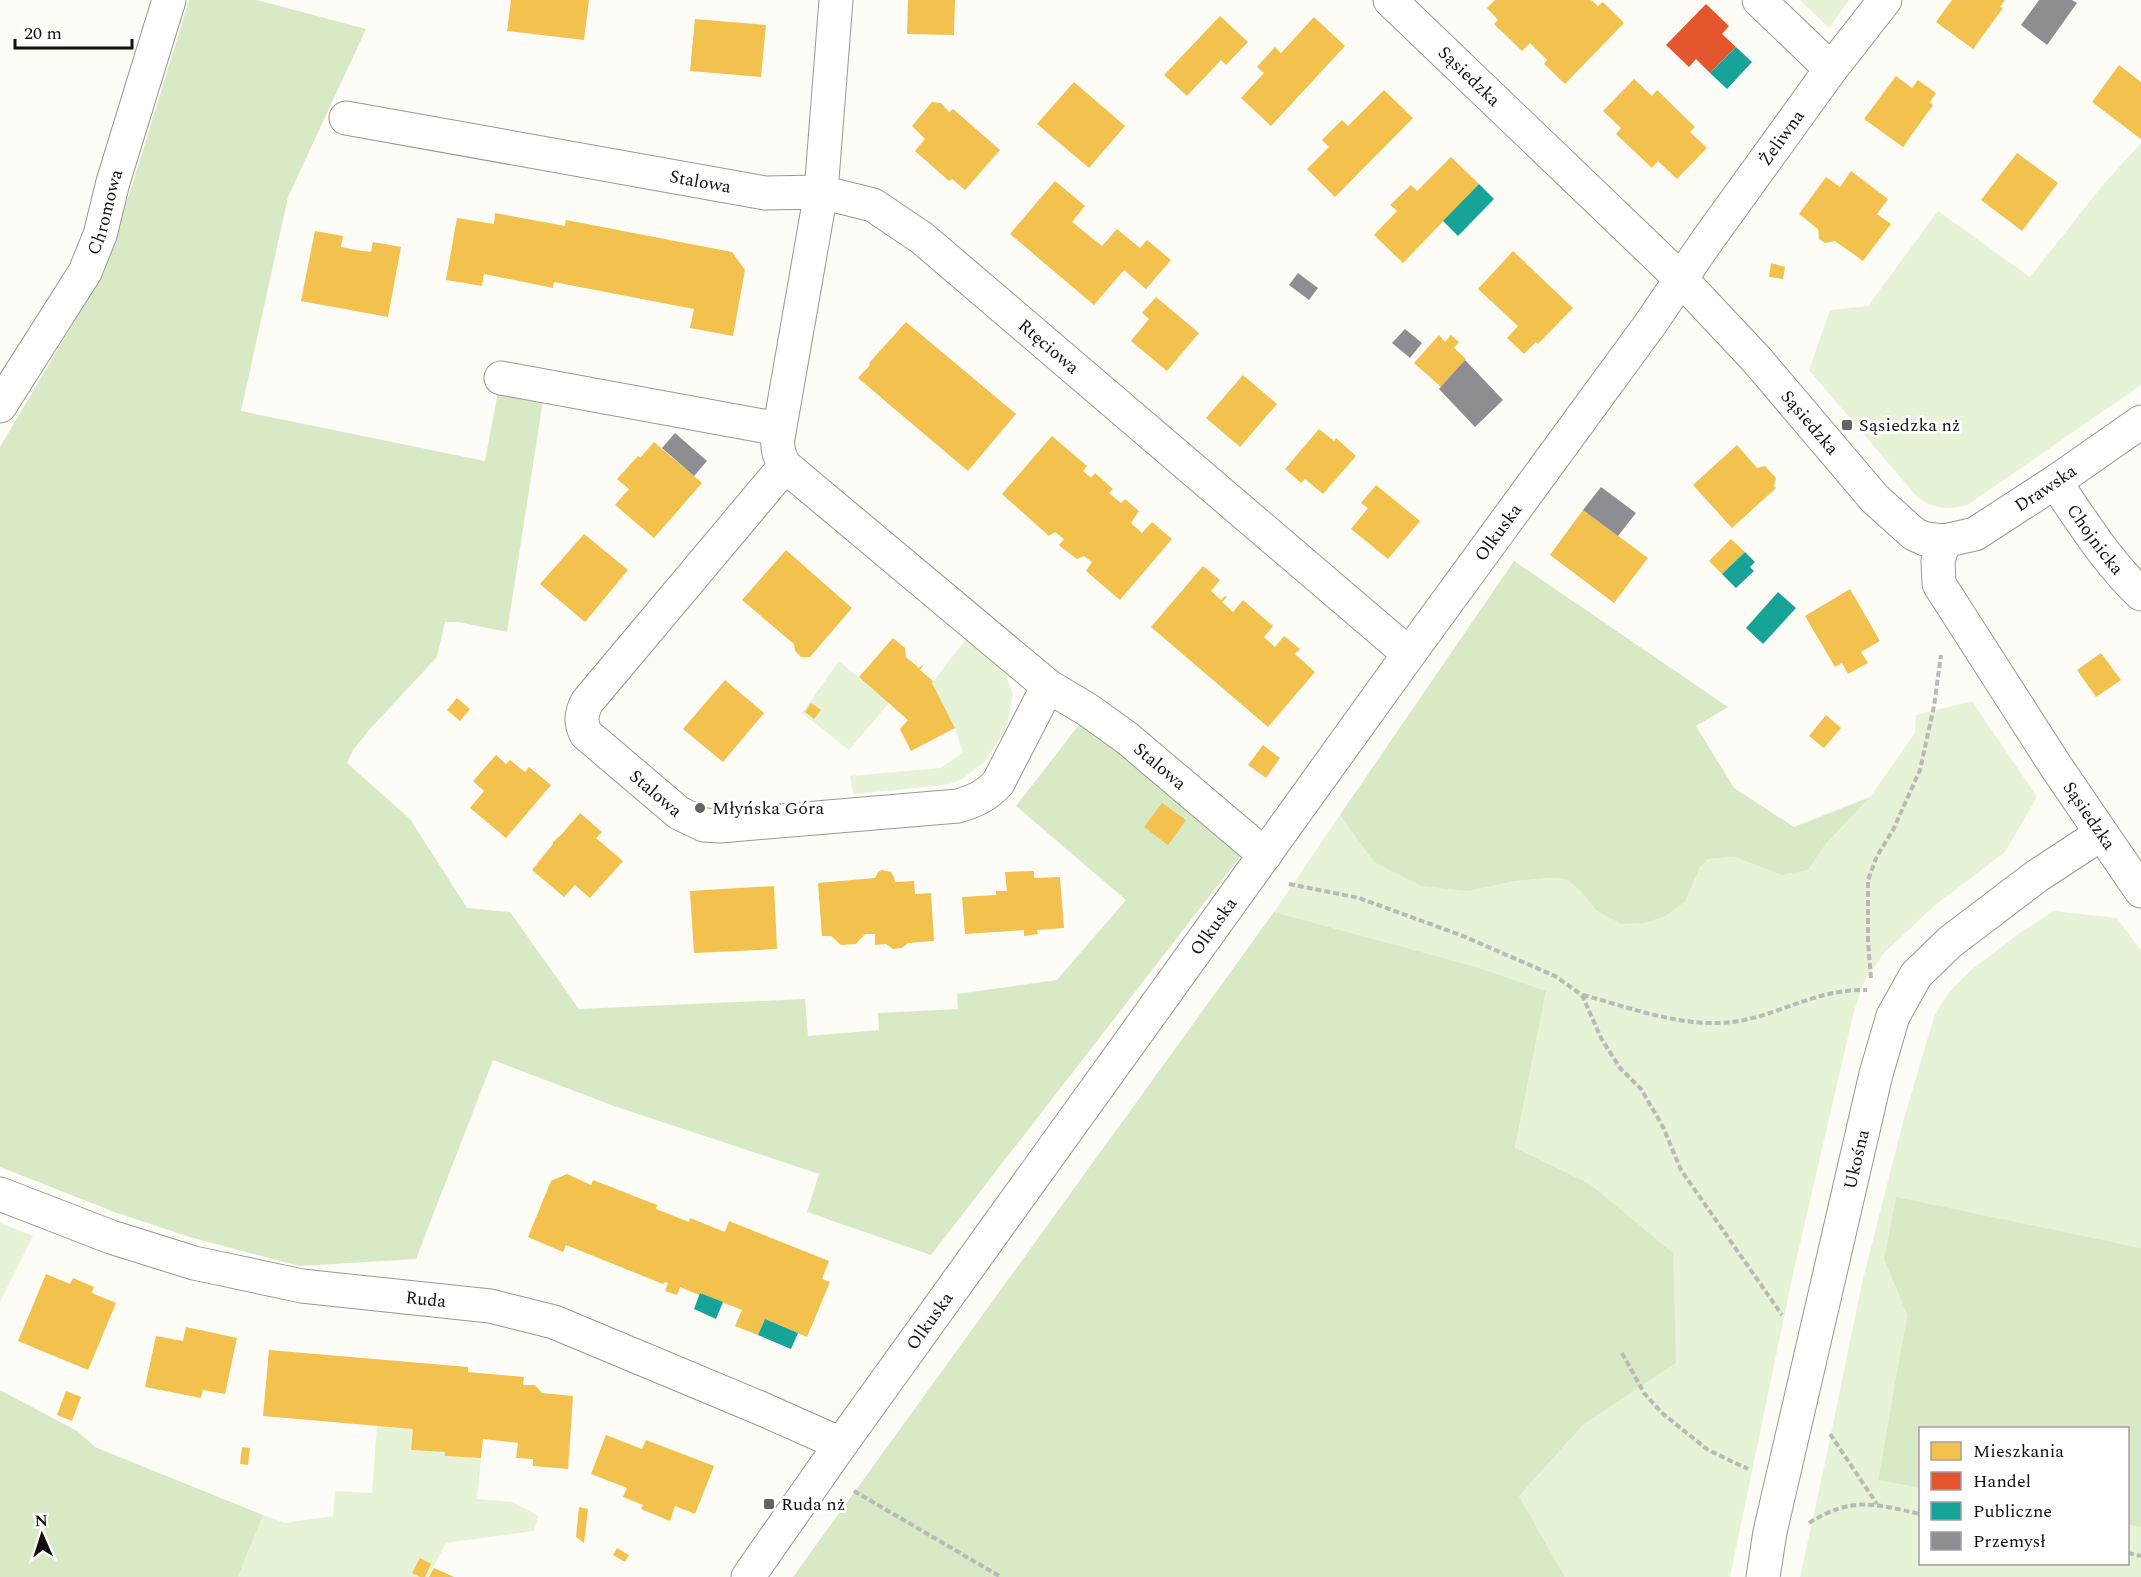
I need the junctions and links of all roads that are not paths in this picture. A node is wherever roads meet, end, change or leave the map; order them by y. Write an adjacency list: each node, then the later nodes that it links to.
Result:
1 (170, 0): 11 (street, Chromowa)
2 (836, 0): 8 (street)
3 (1390, 0): 9 (street, Sąsiedzka)
4 (1759, 0): 6 (street)
5 (1885, 0): 6 (street, Żeliwna)
6 (1831, 69): 9 (street, Żeliwna)
7 (346, 118): 8 (street, Stalowa)
8 (821, 192): 13 (street); 18 (street, Rtęciowa)
9 (1680, 278): 16 (street, Sąsiedzka); 18 (street, Olkuska)
10 (501, 378): 13 (street)
11 (0, 406)
12 (2141, 422): 15 (street, Drawska)
13 (779, 429): 14 (street)
14 (785, 466): 19 (street, Stalowa); 19 (street, Stalowa)
15 (2055, 482): 16 (street, Drawska); 17 (street, Chojnicka)
16 (1944, 541): 20 (street, Sąsiedzka)
17 (2141, 594)
18 (1409, 654): 21 (street, Olkuska)
19 (1048, 686): 21 (street, Stalowa)
20 (2101, 834): 22 (street, Sąsiedzka); 25 (street, Ukośna)
21 (1272, 869): 24 (street, Olkuska)
22 (2141, 891)
23 (0, 1194): 24 (street, Ruda)
24 (841, 1444): 26 (street, Olkuska)
25 (1764, 1569)
26 (748, 1577)

